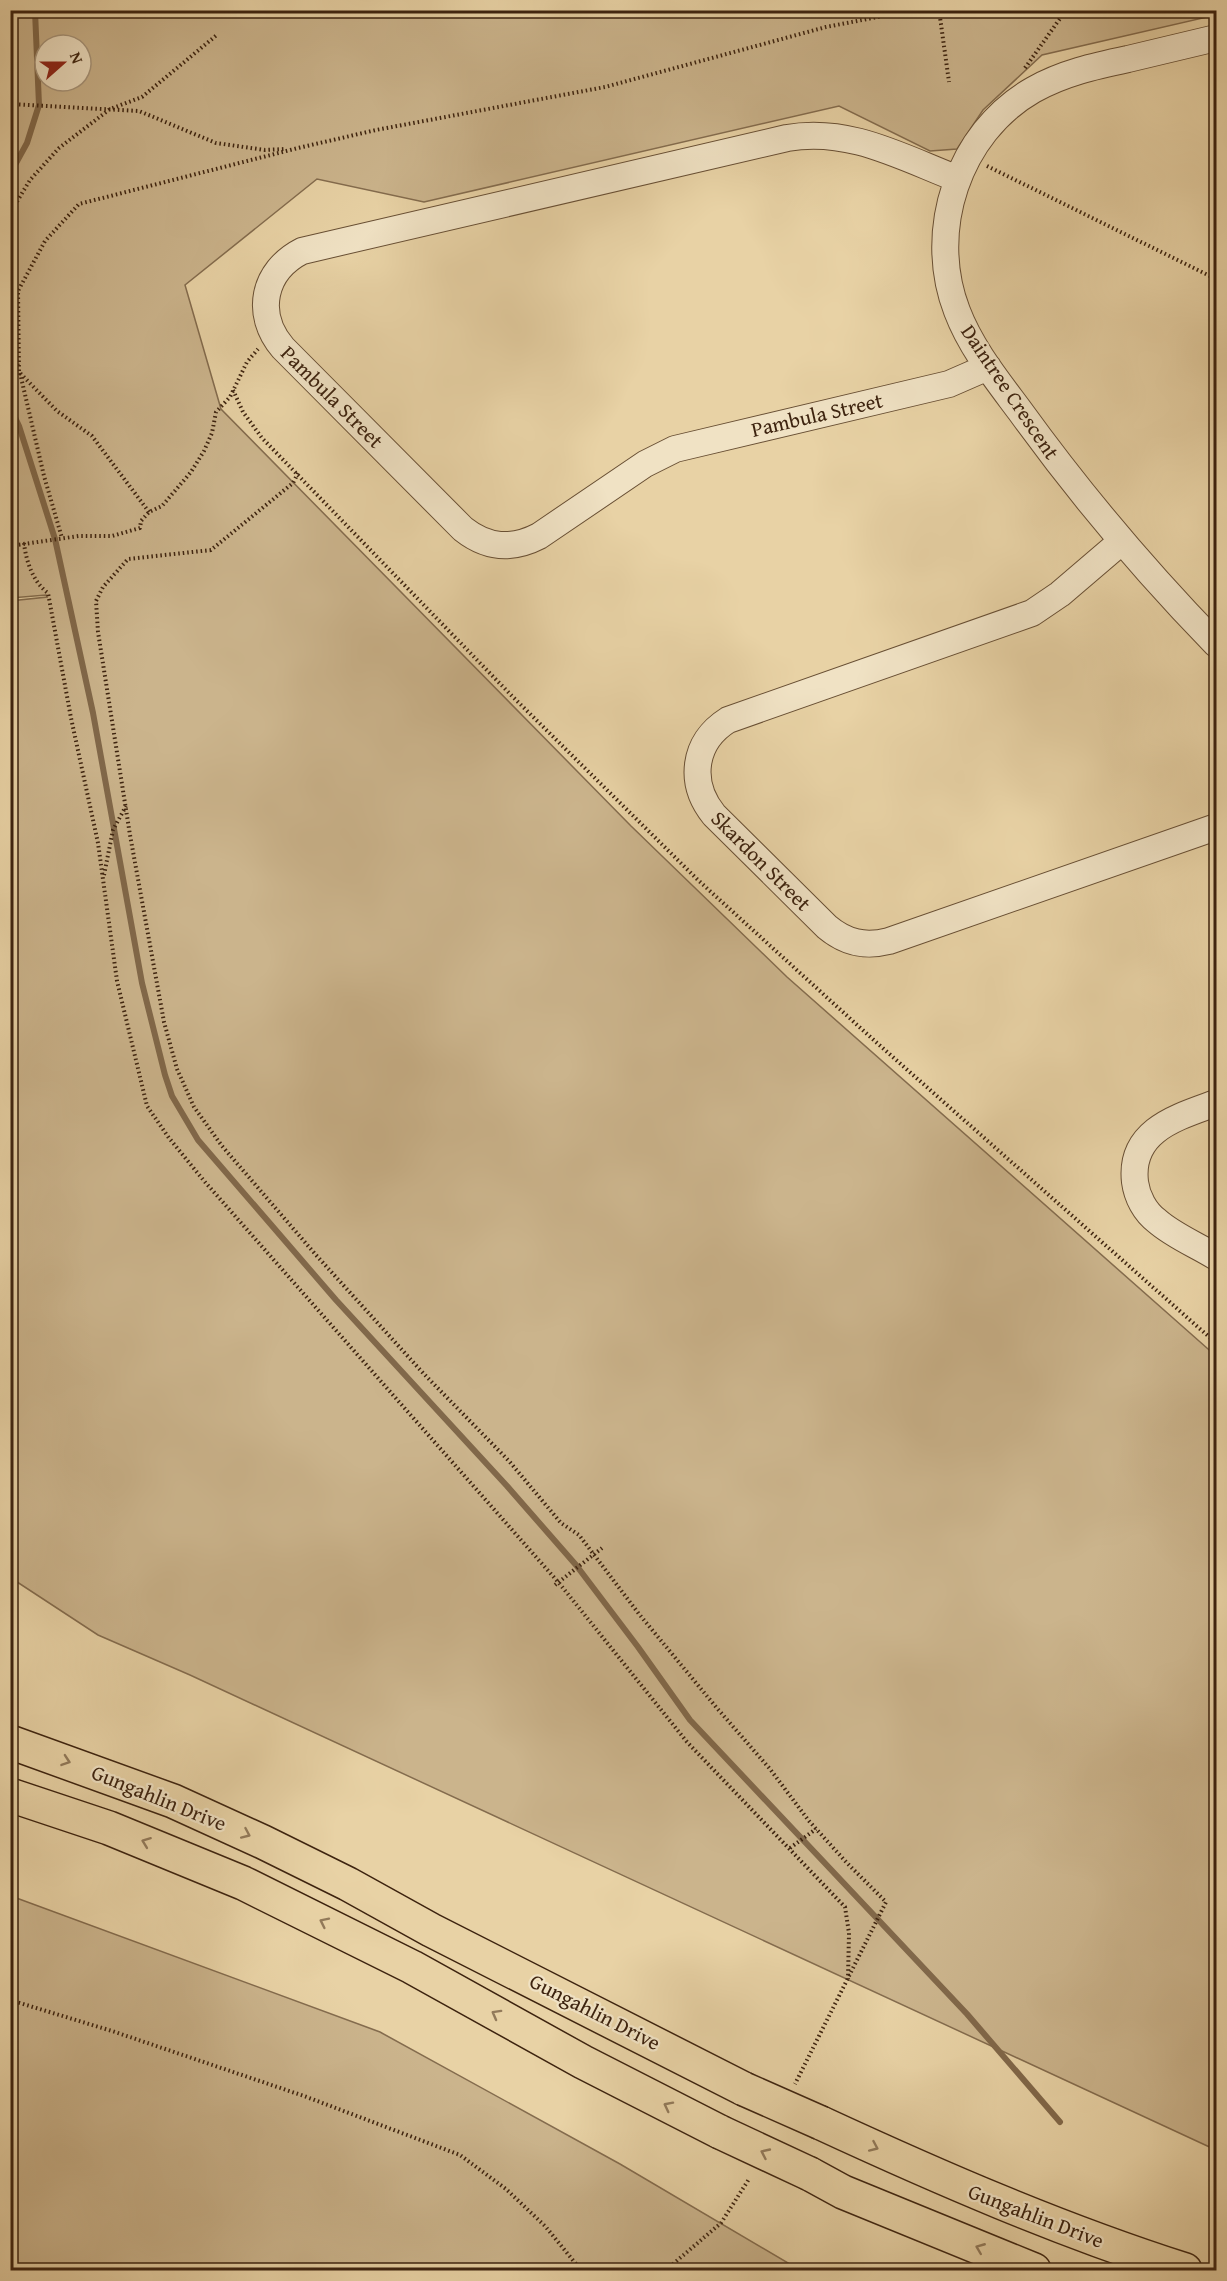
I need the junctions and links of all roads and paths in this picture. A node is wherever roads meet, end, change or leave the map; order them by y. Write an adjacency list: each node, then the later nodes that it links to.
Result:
1 (914, 10): 8 (path)
2 (939, 10): 5 (path)
3 (218, 34): 7 (path)
4 (1216, 38): 9 (street, Daintree Crescent)
5 (949, 82)
6 (10, 104): 7 (path)
7 (110, 109): 8 (path); 11 (path)
8 (298, 147): 16 (path)
9 (969, 155): 10 (street, Daintree Crescent); 12 (path)
10 (958, 179): 13 (street, Pambula Street); 15 (street, Daintree Crescent)
11 (10, 213)
12 (1216, 279)
13 (272, 332): 15 (street, Pambula Street); 17 (path)
14 (10, 338): 16 (path)
15 (988, 367): 21 (street, Daintree Crescent)
16 (19, 372): 19 (path); 20 (path)
17 (233, 390): 18 (path); 19 (path)
18 (298, 473): 25 (path); 30 (path)
19 (149, 512): 20 (path)
20 (62, 538): 22 (path)
21 (1122, 541): 24 (street, Daintree Crescent); 26 (street, Skardon Street)
22 (24, 543): 23 (path); 27 (path)
23 (10, 546)
24 (1216, 644)
25 (126, 806): 27 (path); 32 (path)
26 (1216, 827)
27 (104, 879): 33 (path)
28 (1216, 1103): 29 (street)
29 (1216, 1257)
30 (1216, 1343)
31 (602, 1548): 32 (path)
32 (594, 1555): 33 (path); 36 (path)
33 (557, 1584): 37 (path)
34 (10, 1742): 45 (highway, Gungahlin Drive, one-way to 45, bridge)
35 (10, 1795): 44 (highway, one-way to 35, bridge)
36 (816, 1829): 37 (path); 38 (path)
37 (790, 1848): 38 (path)
38 (848, 1981): 40 (path)
39 (10, 2000): 42 (path)
40 (795, 2084)
41 (749, 2179): 43 (path)
42 (581, 2271)
43 (666, 2271)
44 (1034, 2271)
45 (1185, 2271)

